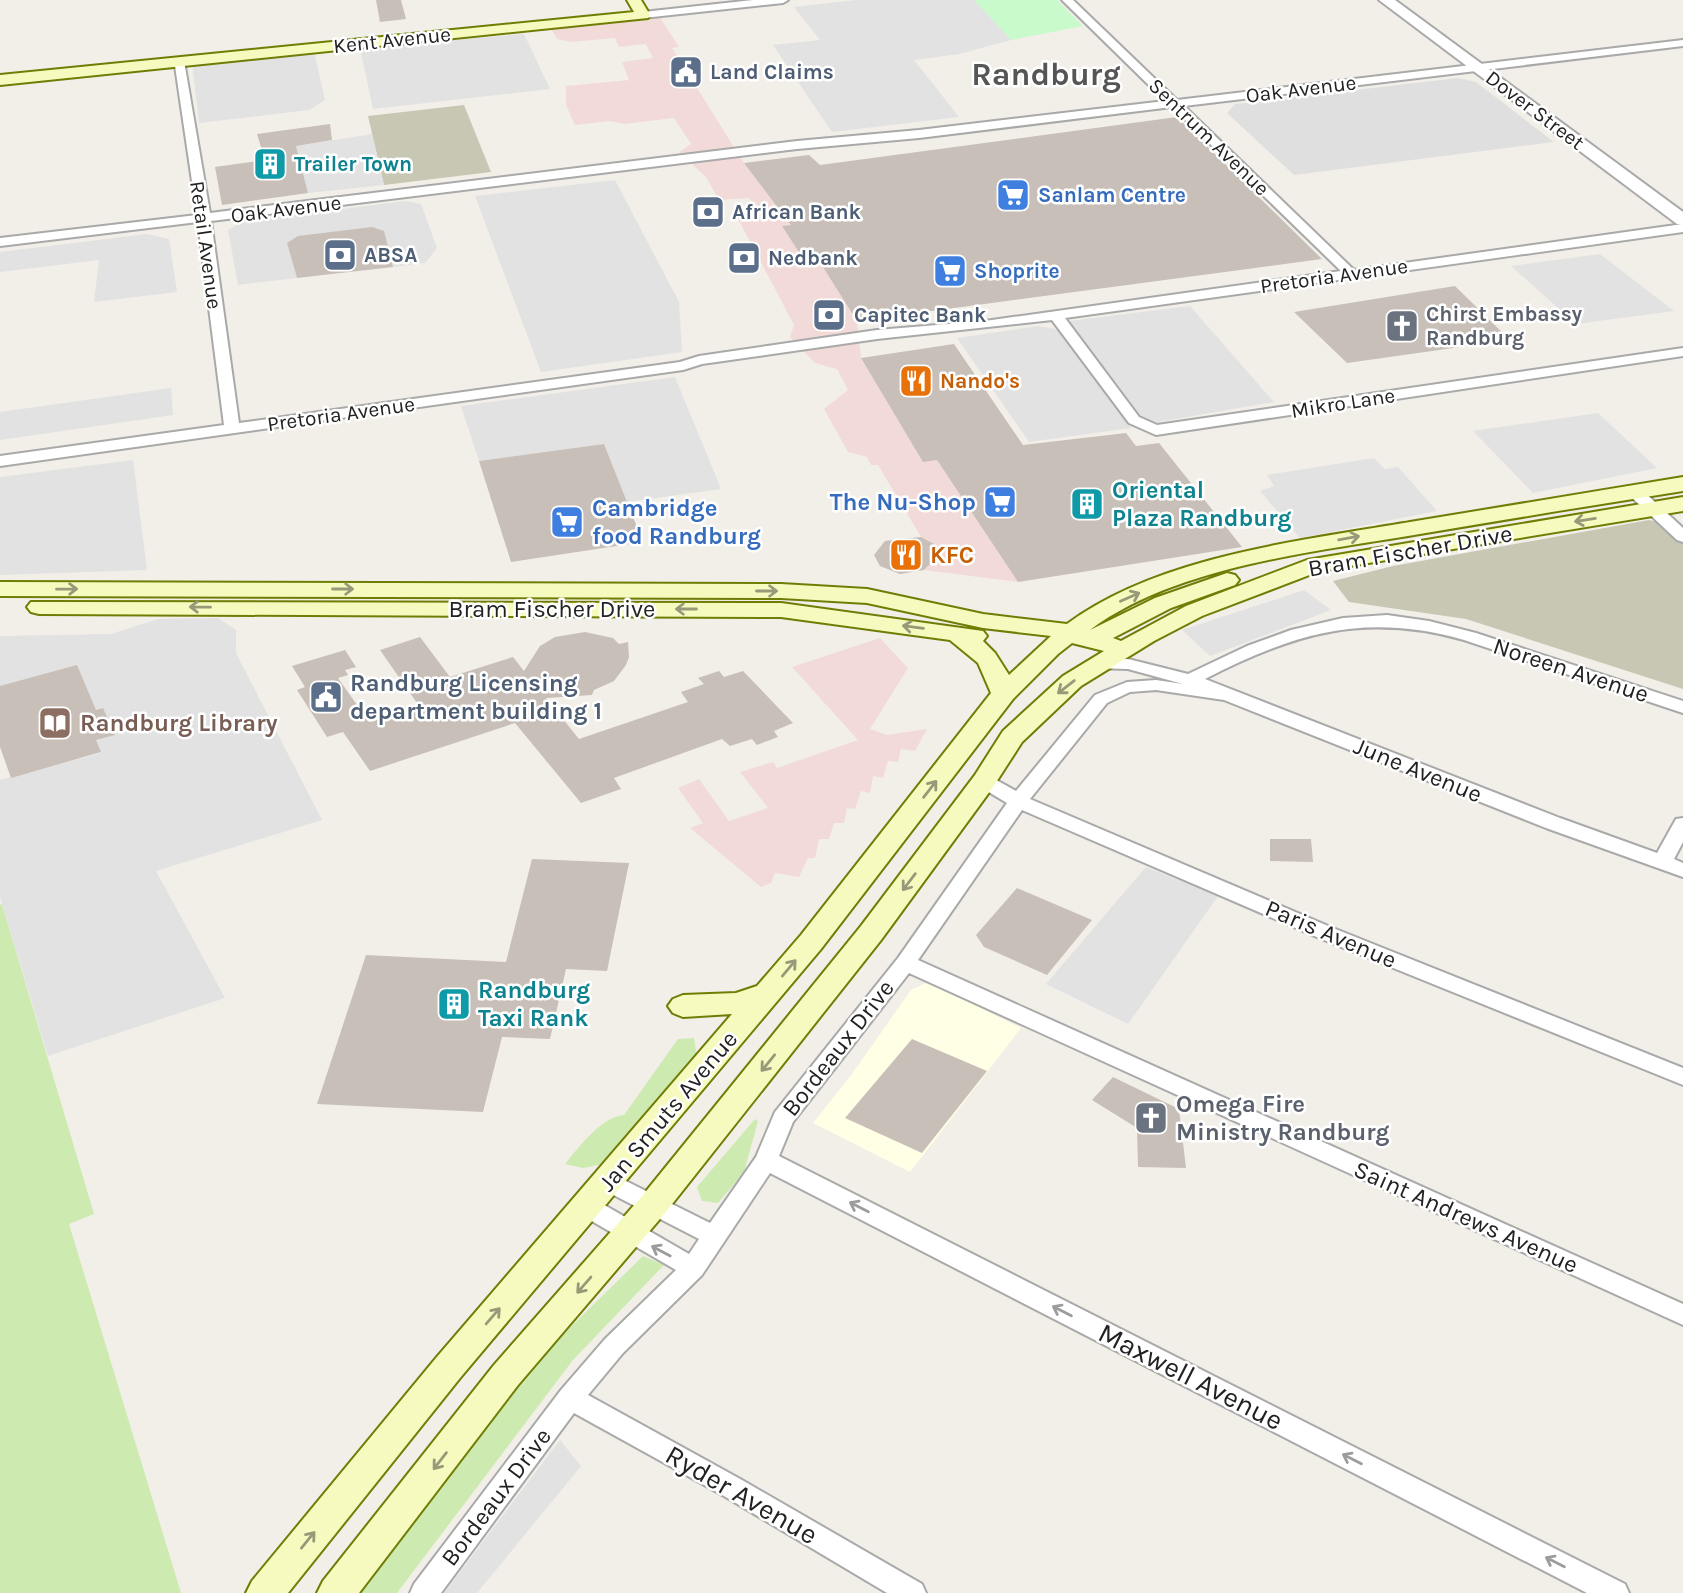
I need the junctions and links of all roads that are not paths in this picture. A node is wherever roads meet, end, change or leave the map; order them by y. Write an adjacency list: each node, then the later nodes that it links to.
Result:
1 (610, 0): 7 (main road)
2 (634, 0): 6 (main road)
3 (783, 0): 6 (street, Kent Avenue)
4 (1067, 0): 12 (street, Sentrum Avenue)
5 (1386, 0): 10 (street, Dover Street)
6 (643, 15): 7 (main road, Kent Avenue)
7 (619, 17): 9 (main road, Kent Avenue)
8 (1683, 43): 10 (street, Oak Avenue)
9 (178, 61): 11 (main road, Kent Avenue); 13 (street, Retail Avenue)
10 (1478, 68): 12 (street, Oak Avenue); 14 (street, Dover Street)
11 (0, 80)
12 (1173, 104): 13 (street, Oak Avenue); 17 (street, Sentrum Avenue)
13 (204, 219): 16 (street, Oak Avenue); 20 (street, Retail Avenue)
14 (1683, 220)
15 (1683, 228): 17 (street, Pretoria Avenue)
16 (0, 242)
17 (1351, 274): 18 (street, Pretoria Avenue)
18 (1056, 315): 19 (street, Mikro Lane); 20 (street, Pretoria Avenue)
19 (1683, 352)
20 (232, 428): 21 (street, Pretoria Avenue)
21 (0, 461)
22 (1683, 484): 23 (main road, Bram Fischer Drive)
23 (1635, 492): 25 (street); 31 (main road, Bram Fischer Drive, one-way to 23)
24 (1683, 504): 25 (main road, Bram Fischer Drive)
25 (1653, 509): 26 (street); 27 (main road, Bram Fischer Drive, one-way to 27)
26 (1683, 537)
27 (1315, 565): 33 (main road); 35 (main road, Bram Fischer Drive)
28 (0, 589): 29 (main road, Bram Fischer Drive, one-way to 29)
29 (867, 596): 31 (main road); 33 (main road, Bram Fischer Drive)
30 (0, 607): 32 (main road, Bram Fischer Drive, one-way to 30)
31 (1099, 612): 33 (main road, Bram Fischer Drive)
32 (956, 633): 34 (main road, Bram Fischer Drive); 39 (main road)
33 (1082, 635): 34 (main road, Jan Smuts Avenue); 35 (main road, Bram Fischer Drive)
34 (1049, 649): 36 (main road, Bram Fischer Drive); 39 (main road, Jan Smuts Avenue)
35 (1123, 650): 36 (main road, Jan Smuts Avenue); 37 (street, June Avenue)
36 (1100, 664): 37 (street, June Avenue); 42 (main road, Jan Smuts Avenue, one-way to 42)
37 (1154, 668): 38 (street, June Avenue)
38 (1190, 680): 40 (street, June Avenue); 41 (street, Noreen Avenue)
39 (1004, 694): 48 (main road, Jan Smuts Avenue, one-way to 39)
40 (1222, 695): 43 (street, Bordeaux Drive); 45 (street, June Avenue)
41 (1683, 707)
42 (984, 781): 43 (street, Paris Avenue); 53 (main road, Jan Smuts Avenue, one-way to 53)
43 (1018, 801): 47 (street, Bordeaux Drive); 50 (street, Paris Avenue)
44 (1683, 824): 45 (street)
45 (1662, 863): 46 (street, June Avenue)
46 (1683, 870)
47 (905, 963): 51 (street, Bordeaux Drive); 57 (street, Saint Andrews Avenue)
48 (767, 994): 49 (main road); 52 (main road, Jan Smuts Avenue)
49 (683, 1006)
50 (1683, 1077)
51 (766, 1160): 55 (street, Bordeaux Drive); 63 (street, Maxwell Avenue, one-way to 51)
52 (597, 1194): 53 (street); 54 (street); 59 (main road, Jan Smuts Avenue, one-way to 52)
53 (654, 1204): 54 (main road, Jan Smuts Avenue); 55 (street)
54 (629, 1233): 56 (street, one-way to 54); 60 (main road, Jan Smuts Avenue, one-way to 60)
55 (714, 1236): 56 (street, Bordeaux Drive)
56 (693, 1268): 58 (street, Bordeaux Drive)
57 (1683, 1314)
58 (570, 1398): 61 (street, Bordeaux Drive); 62 (street, Ryder Avenue)
59 (265, 1593)
60 (336, 1593)
61 (424, 1593)
62 (912, 1593)
63 (1615, 1593)

